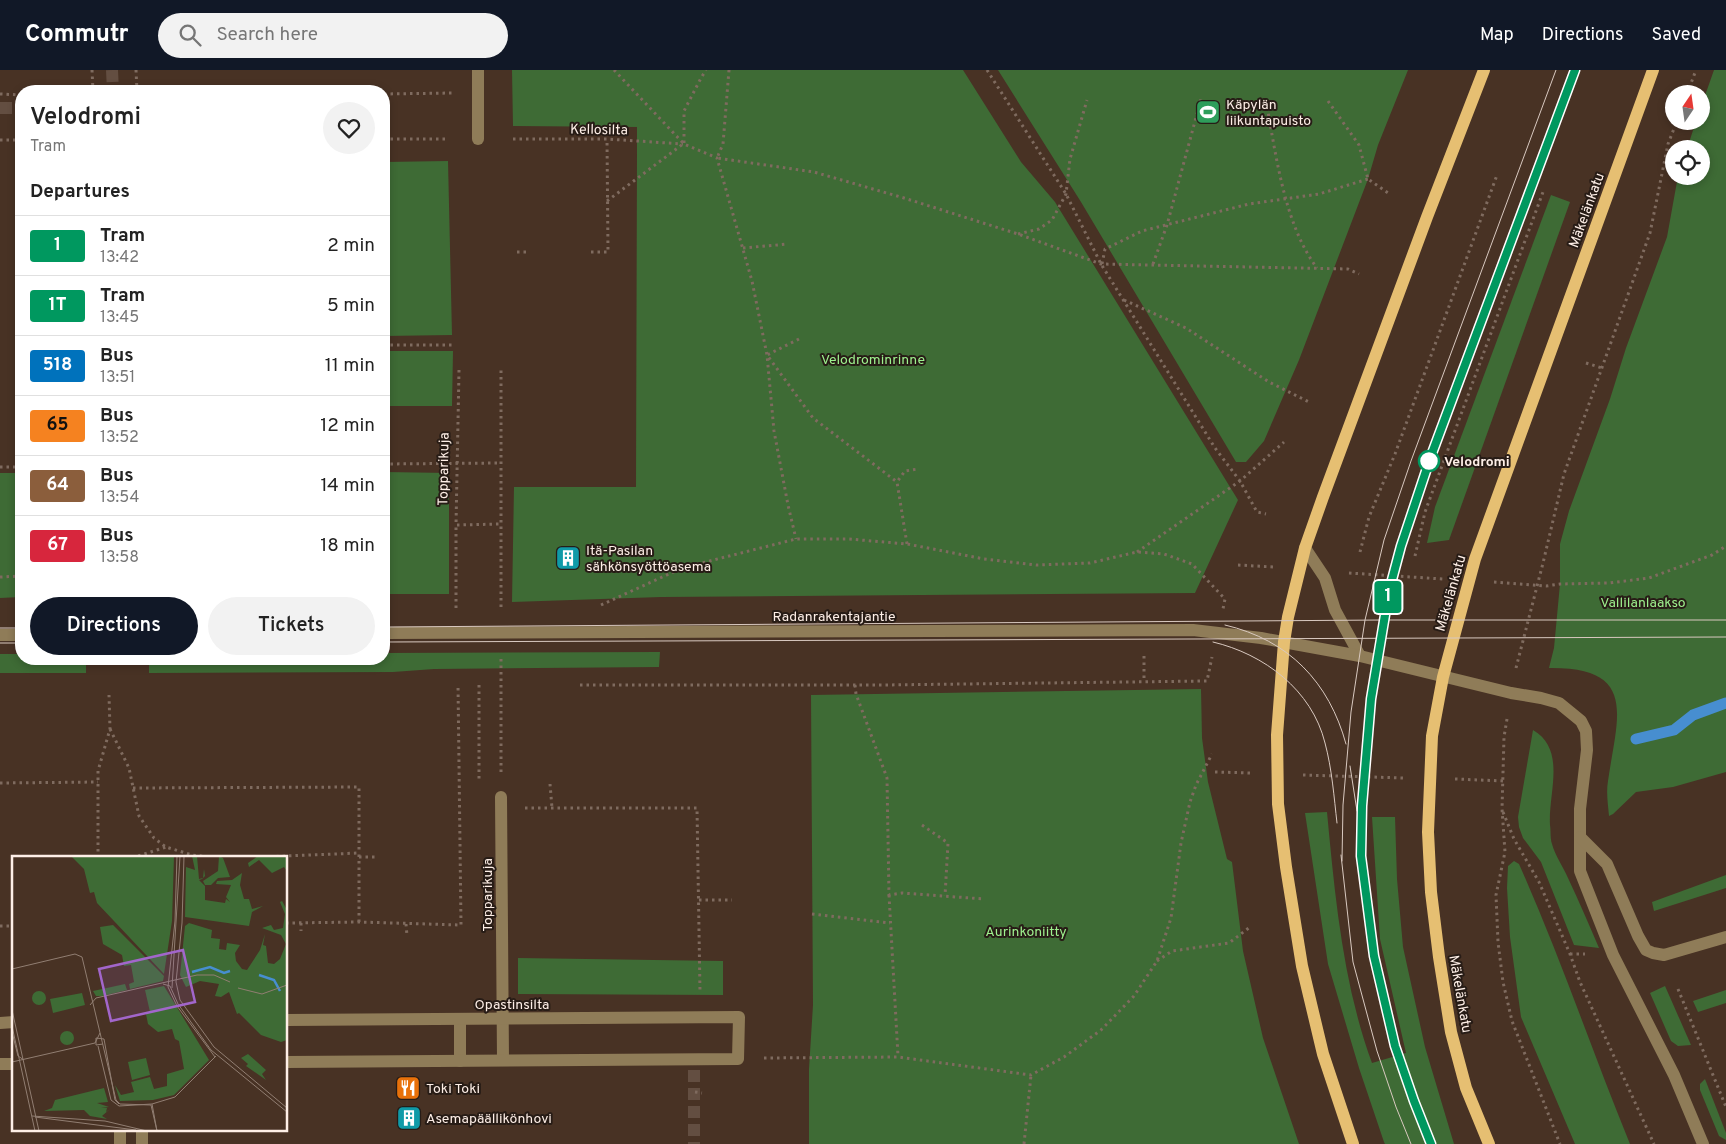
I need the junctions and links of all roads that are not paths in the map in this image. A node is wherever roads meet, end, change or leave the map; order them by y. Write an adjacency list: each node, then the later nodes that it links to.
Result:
1 (478, 70): 4 (street)
2 (1484, 70): 5 (main road)
3 (1653, 70): 11 (main road, Mäkelänkatu)
4 (478, 139)
5 (1305, 548): 9 (main road); 10 (street)
6 (390, 633): 9 (street, Radanrakentajantie)
7 (0, 635): 8 (street)
8 (15, 635)
9 (1284, 642): 10 (street, Radanrakentajantie); 21 (main road)
10 (1360, 656): 11 (street, Radanrakentajantie)
11 (1443, 677): 13 (street, Radanrakentajantie); 22 (main road, Mäkelänkatu)
12 (501, 803): 16 (street, Topparikuja)
13 (1580, 837): 14 (street); 23 (street, Radanrakentajantie)
14 (1726, 937)
15 (460, 1019): 16 (street, Opastinsilta); 17 (street, Opastinsilta); 19 (street)
16 (502, 1019): 18 (street, Topparikuja); 18 (street, Opastinsilta)
17 (288, 1020)
18 (503, 1060): 19 (street)
19 (460, 1061): 20 (street)
20 (288, 1062)
21 (1353, 1144)
22 (1489, 1144)
23 (1703, 1144)

